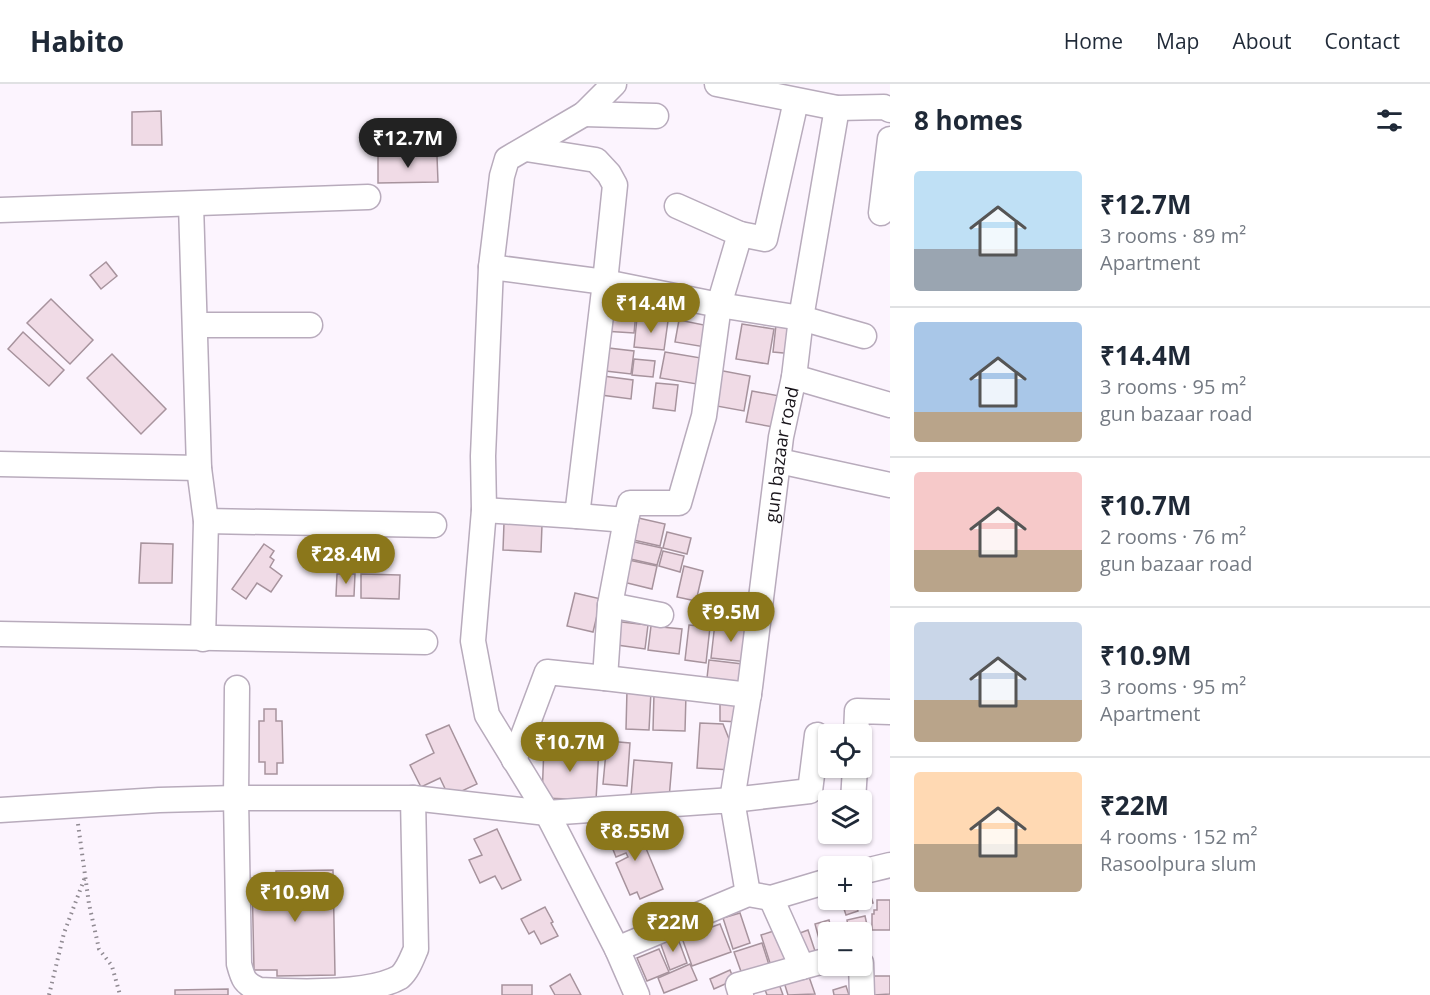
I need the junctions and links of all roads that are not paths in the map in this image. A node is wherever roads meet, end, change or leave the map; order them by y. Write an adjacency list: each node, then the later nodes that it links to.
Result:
1 (614, 84): 7 (street)
2 (717, 84): 3 (street)
3 (769, 89): 5 (street)
4 (885, 100): 6 (street)
5 (796, 101): 6 (street); 16 (street)
6 (837, 108): 20 (street, gun bazaar road)
7 (584, 114): 8 (street); 10 (street)
8 (656, 116)
9 (890, 139): 15 (street)
10 (526, 149): 17 (street); 18 (street)
11 (368, 197): 12 (street)
12 (191, 204): 14 (street); 21 (street)
13 (676, 206): 16 (street)
14 (0, 210)
15 (880, 213)
16 (740, 234): 19 (street)
17 (491, 267): 18 (street); 30 (street)
18 (605, 282): 19 (street); 31 (street)
19 (719, 305): 20 (street); 32 (street)
20 (801, 318): 23 (street); 24 (street, gun bazaar road)
21 (196, 325): 22 (street); 28 (street)
22 (310, 325)
23 (864, 336)
24 (794, 377): 25 (street); 26 (street, gun bazaar road)
25 (890, 405)
26 (778, 461): 29 (street); 42 (street, gun bazaar road)
27 (0, 464): 28 (street)
28 (199, 468): 33 (street)
29 (890, 485)
30 (484, 510): 31 (street); 46 (street)
31 (577, 516): 32 (street)
32 (626, 520): 35 (street)
33 (206, 521): 34 (street); 38 (street)
34 (434, 525)
35 (610, 605): 36 (street); 40 (street)
36 (661, 615)
37 (0, 634): 38 (street)
38 (203, 639): 39 (street)
39 (425, 642)
40 (604, 678): 42 (street); 46 (street)
41 (237, 688): 47 (street)
42 (749, 695): 49 (street, gun bazaar road)
43 (890, 712): 44 (street)
44 (856, 724)
45 (817, 735): 49 (street)
46 (514, 760): 51 (street)
47 (236, 798): 48 (street); 48 (street); 50 (street)
48 (413, 798): 51 (street)
49 (732, 801): 51 (street); 55 (street, gun bazaar road)
50 (0, 810)
51 (547, 813): 56 (street)
52 (890, 865): 53 (street)
53 (872, 869)
54 (818, 883): 55 (street)
55 (759, 896): 56 (street); 58 (street, gun bazaar road)
56 (617, 949): 60 (street)
57 (818, 963): 58 (street)
58 (802, 967): 61 (street)
59 (861, 976): 62 (street)
60 (637, 995)
61 (741, 995)
62 (862, 995)

